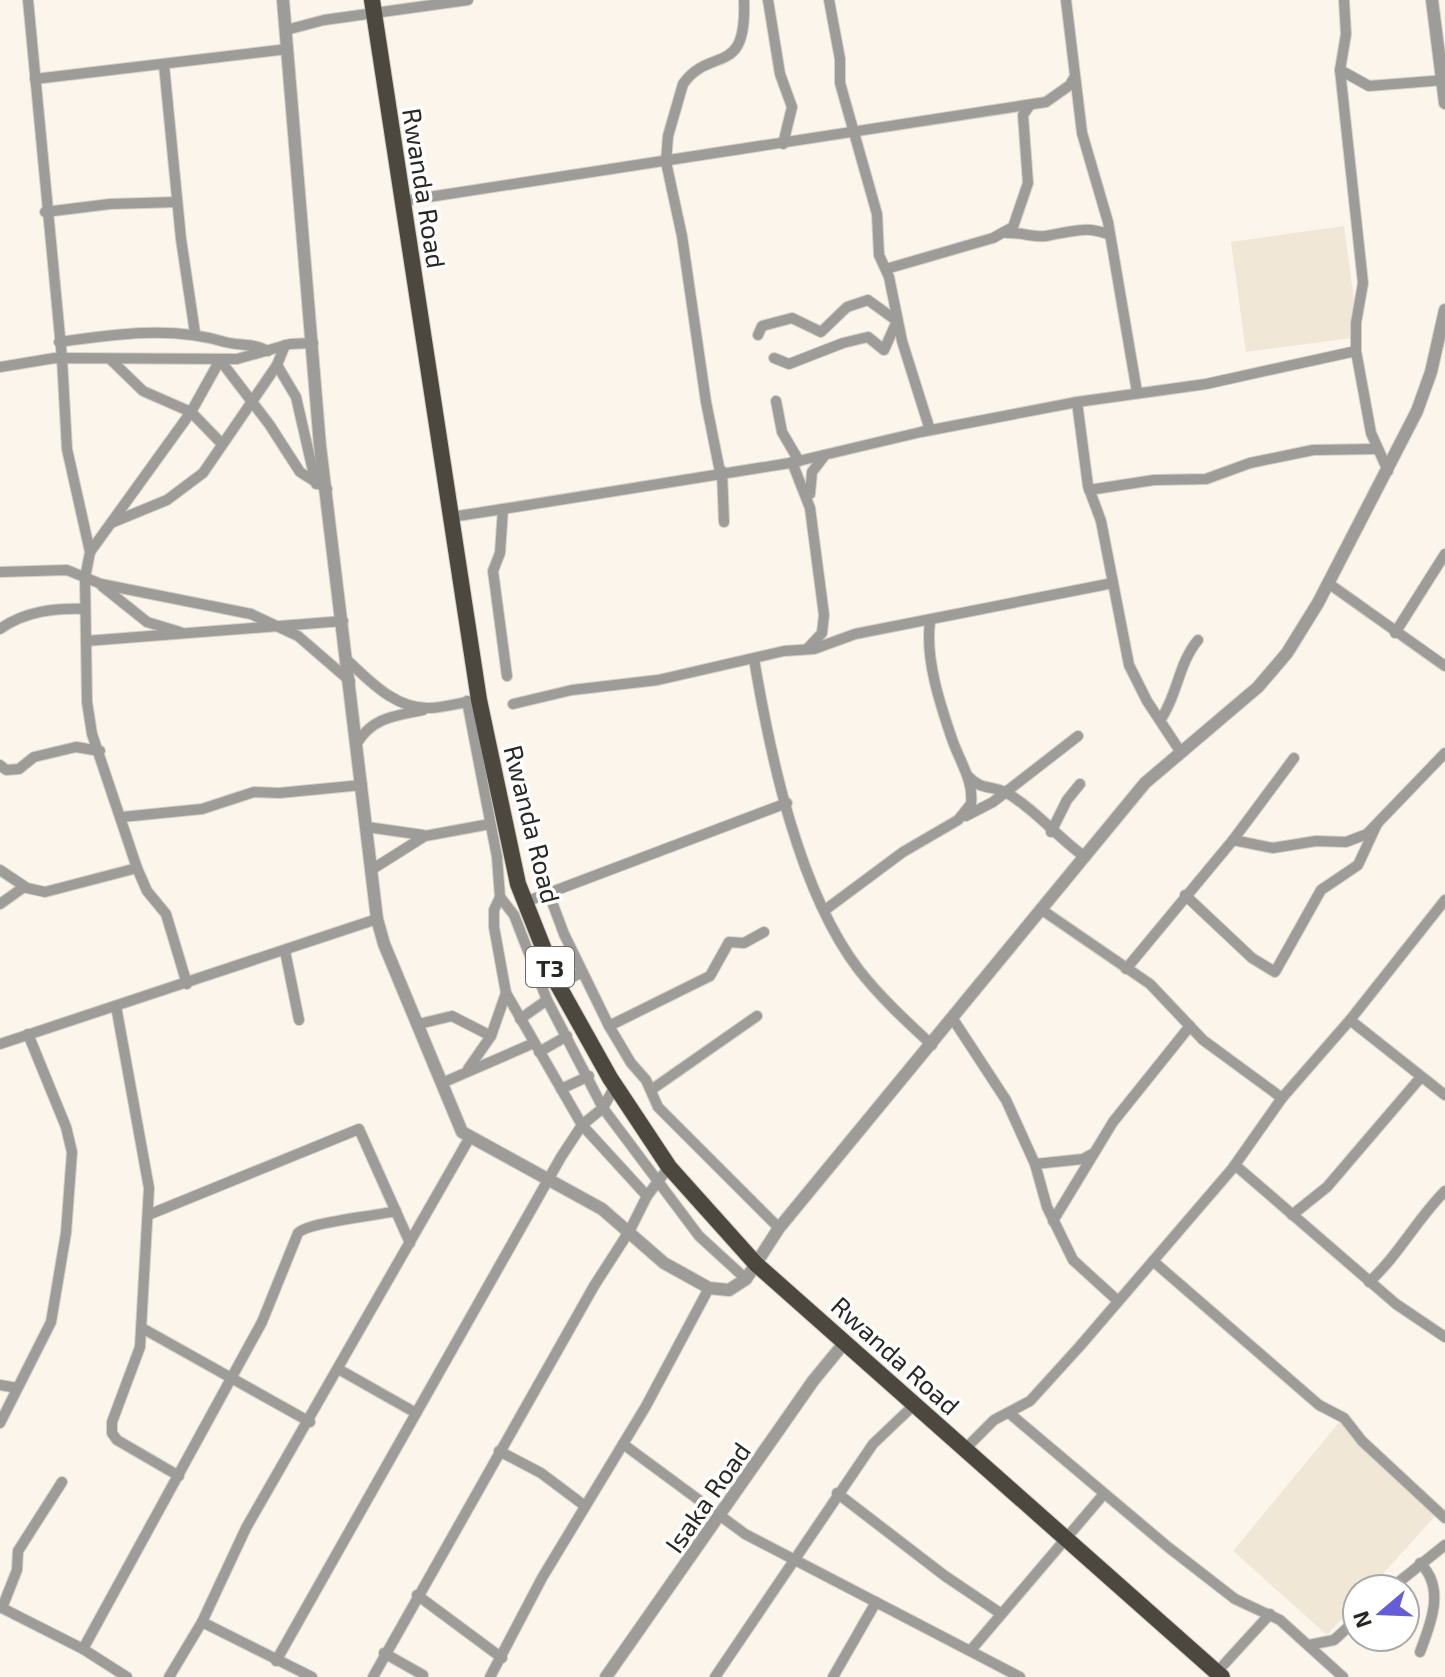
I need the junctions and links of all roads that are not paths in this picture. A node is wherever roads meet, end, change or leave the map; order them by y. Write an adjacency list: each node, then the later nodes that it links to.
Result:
1 (28, 0): 16 (street)
2 (283, 0): 11 (street)
3 (468, 0): 10 (street)
4 (744, 0): 22 (street)
5 (768, 0): 21 (street)
6 (829, 0): 20 (street)
7 (1066, 0): 15 (street)
8 (1344, 0): 14 (street)
9 (1432, 0): 17 (street)
10 (373, 7): 11 (street); 23 (highway, Rwanda Road / T3)
11 (286, 30): 12 (street)
12 (288, 49): 13 (street); 35 (street)
13 (164, 65): 16 (street); 24 (street)
14 (1340, 70): 17 (street); 38 (street)
15 (1075, 76): 19 (street); 27 (street)
16 (35, 79): 25 (street)
17 (1443, 80): 18 (street)
18 (1445, 103)
19 (1030, 105): 20 (street); 26 (street)
20 (853, 133): 21 (street); 28 (street)
21 (783, 144): 22 (street)
22 (666, 162): 23 (street); 56 (street)
23 (403, 201): 61 (highway, Rwanda Road / T3)
24 (177, 202): 25 (street); 32 (street)
25 (45, 212): 34 (street)
26 (1005, 233): 27 (street); 28 (street)
27 (1110, 235): 45 (street)
28 (886, 269): 30 (street)
29 (1445, 310): 31 (street)
30 (897, 321): 33 (street); 40 (street); 50 (street)
31 (1443, 331): 55 (street)
32 (195, 333): 34 (street); 37 (street)
33 (758, 335)
34 (59, 342): 39 (street)
35 (313, 343): 36 (street); 57 (street)
36 (285, 345): 37 (street); 43 (street)
37 (268, 351): 42 (street)
38 (1356, 351): 45 (street); 52 (street)
39 (62, 358): 41 (street); 44 (street); 64 (street)
40 (774, 358)
41 (110, 359): 42 (street); 49 (street)
42 (220, 360): 46 (street); 49 (street)
43 (277, 365): 46 (street); 57 (street)
44 (0, 367)
45 (1137, 392): 48 (street)
46 (250, 401): 51 (street); 57 (street)
47 (776, 401): 54 (street)
48 (1077, 402): 50 (street); 58 (street)
49 (191, 412): 51 (street); 63 (street)
50 (930, 430): 53 (street)
51 (222, 444): 63 (street)
52 (1376, 449): 55 (street); 58 (street)
53 (826, 454): 54 (street); 59 (street)
54 (795, 462): 56 (street); 59 (street)
55 (1388, 471): 71 (street)
56 (721, 472): 60 (street); 62 (street)
57 (321, 486): 74 (street)
58 (1089, 490): 70 (street)
59 (810, 508): 82 (street)
60 (503, 509): 61 (street); 86 (street)
61 (451, 517): 88 (highway, Rwanda Road / T3)
62 (724, 522)
63 (109, 524): 64 (street)
64 (90, 552): 69 (street)
65 (1445, 554): 78 (street)
66 (0, 563): 68 (street)
67 (0, 572): 68 (street)
68 (19, 572): 69 (street)
69 (85, 578): 72 (street); 73 (street)
70 (1113, 583): 75 (street); 91 (street)
71 (1328, 583): 78 (street); 95 (street)
72 (101, 584): 76 (street); 79 (street)
73 (85, 609): 77 (street); 81 (street)
74 (343, 621): 76 (street); 84 (street)
75 (930, 622): 82 (street); 99 (street)
76 (278, 625): 79 (street); 87 (street)
77 (0, 629)
78 (1395, 633): 85 (street)
79 (193, 635): 81 (street)
80 (1198, 640): 91 (street)
81 (86, 641): 94 (street)
82 (806, 649): 83 (street)
83 (754, 659): 89 (street); 103 (street)
84 (347, 660): 87 (street); 90 (street)
85 (1445, 666)
86 (507, 676)
87 (350, 681): 93 (street)
88 (473, 700): 90 (street); 106 (street); 121 (highway, Rwanda Road / T3)
89 (513, 704)
90 (427, 709): 93 (street)
91 (1161, 719): 95 (street)
92 (1078, 736): 102 (street)
93 (357, 743): 101 (street)
94 (100, 751): 98 (street); 104 (street)
95 (1180, 751): 112 (street)
96 (1445, 753): 107 (street)
97 (1294, 758): 111 (street)
98 (0, 765)
99 (965, 773): 102 (street); 105 (street)
100 (1080, 784): 109 (street)
101 (362, 785): 104 (street); 108 (street)
102 (1005, 791): 105 (street); 109 (street)
103 (787, 803): 117 (street); 123 (street)
104 (122, 817): 113 (street)
105 (958, 820): 123 (street)
106 (490, 824): 110 (street); 119 (street)
107 (1377, 824): 111 (street); 118 (street)
108 (367, 827): 110 (street); 115 (street)
109 (1051, 832): 112 (street)
110 (425, 836): 115 (street)
111 (1233, 840): 118 (street)
112 (1085, 857): 124 (street)
113 (137, 868): 116 (street); 130 (street)
114 (0, 870): 116 (street)
115 (371, 870): 125 (street)
116 (24, 887): 122 (street)
117 (549, 894): 121 (street); 129 (street)
118 (1185, 895): 128 (street)
119 (500, 897): 132 (street); 133 (street)
120 (1445, 900): 139 (street)
121 (525, 902): 131 (highway, Rwanda Road / T3)
122 (0, 904)
123 (825, 910): 147 (street)
124 (1042, 910): 128 (street); 137 (street)
125 (377, 919): 127 (street); 140 (street)
126 (764, 932): 141 (street)
127 (285, 951): 130 (street); 138 (street)
128 (1126, 969): 142 (street)
129 (582, 972): 131 (street); 141 (street)
130 (187, 984): 134 (street)
131 (558, 985): 153 (highway, Rwanda Road / T3)
132 (506, 993): 136 (street); 144 (street)
133 (547, 1000): 136 (street); 145 (street)
134 (116, 1006): 143 (street); 169 (street)
135 (757, 1016): 155 (street)
136 (520, 1019): 148 (street)
137 (953, 1019): 147 (street); 162 (street)
138 (299, 1020)
139 (1350, 1020): 151 (street); 157 (street)
140 (419, 1024): 144 (street); 152 (street)
141 (609, 1026): 155 (street)
142 (1190, 1026): 157 (street); 161 (street)
143 (28, 1034): 146 (street); 187 (street)
144 (491, 1036): 149 (street)
145 (567, 1036): 148 (street); 150 (street)
146 (1, 1039)
147 (932, 1045): 172 (street)
148 (536, 1048): 149 (street); 154 (street)
149 (468, 1069): 152 (street)
150 (589, 1076): 154 (street); 158 (street)
151 (1421, 1077): 156 (street); 170 (street)
152 (442, 1083): 160 (street)
153 (615, 1086): 158 (street); 164 (highway, Rwanda Road / T3)
154 (561, 1089): 159 (street)
155 (651, 1090): 172 (street)
156 (1445, 1095)
157 (1282, 1098): 163 (street)
158 (603, 1108): 159 (street); 164 (street)
159 (582, 1125): 165 (street); 167 (street)
160 (470, 1137): 165 (street); 174 (street)
161 (1096, 1152): 162 (street); 171 (street)
162 (1035, 1164): 171 (street)
163 (1235, 1165): 170 (street); 175 (street)
164 (665, 1174): 167 (street); 176 (highway, Rwanda Road / T3); 177 (street)
165 (550, 1178): 173 (street); 189 (street)
166 (1445, 1191): 178 (street)
167 (647, 1196): 173 (street)
168 (396, 1211): 169 (street); 174 (street); 185 (street)
169 (148, 1215): 181 (street)
170 (1292, 1215): 178 (street)
171 (1053, 1221): 180 (street)
172 (779, 1228): 176 (street)
173 (630, 1230): 179 (street); 195 (street)
174 (410, 1243): 184 (street)
175 (1153, 1261): 180 (street); 202 (street)
176 (756, 1264): 177 (street); 183 (highway, Rwanda Road / T3)
177 (746, 1279): 179 (street)
178 (1369, 1282): 182 (street)
179 (709, 1288): 193 (street)
180 (1118, 1301): 190 (street)
181 (142, 1328): 185 (street); 196 (street)
182 (1445, 1337)
183 (845, 1342): 188 (highway, Rwanda Road / T3); 201 (street, Isaka Road)
184 (340, 1370): 189 (street); 191 (street)
185 (232, 1379): 191 (street); 196 (street)
186 (0, 1385): 187 (street)
187 (17, 1388): 192 (street)
188 (915, 1404): 194 (highway, Rwanda Road / T3); 198 (street)
189 (416, 1413): 221 (street)
190 (1009, 1413): 194 (street); 199 (street)
191 (310, 1422): 213 (street)
192 (0, 1423)
193 (623, 1444): 200 (street); 201 (street)
194 (965, 1449): 203 (highway, Rwanda Road / T3)
195 (499, 1451): 200 (street); 208 (street)
196 (179, 1476): 216 (street)
197 (62, 1482): 210 (street)
198 (837, 1493): 205 (street); 211 (street)
199 (1103, 1495): 203 (street); 212 (street)
200 (585, 1506): 220 (street)
201 (721, 1517): 205 (street); 229 (street, Isaka Road)
202 (1445, 1518)
203 (1065, 1538): 211 (street); 223 (highway, Rwanda Road / T3)
204 (1445, 1545): 206 (street)
205 (798, 1559): 209 (street); 230 (street)
206 (1420, 1563): 207 (street); 218 (street)
207 (1408, 1573)
208 (417, 1595): 219 (street); 220 (street)
209 (876, 1602): 217 (street); 231 (street)
210 (1, 1608): 216 (street)
211 (1000, 1613): 217 (street)
212 (1270, 1614): 215 (street); 223 (street)
213 (202, 1622): 221 (street); 225 (street)
214 (1341, 1634): 215 (street)
215 (1309, 1645): 233 (street)
216 (83, 1649): 224 (street)
217 (971, 1650): 232 (street)
218 (1421, 1650)
219 (384, 1653): 222 (street); 227 (street)
220 (502, 1658): 228 (street)
221 (276, 1661): 226 (street)
222 (423, 1675)
223 (1220, 1675)
224 (127, 1677)
225 (169, 1677)
226 (312, 1677)
227 (373, 1677)
228 (490, 1677)
229 (606, 1677)
230 (715, 1677)
231 (833, 1677)
232 (1020, 1677)
233 (1343, 1677)

